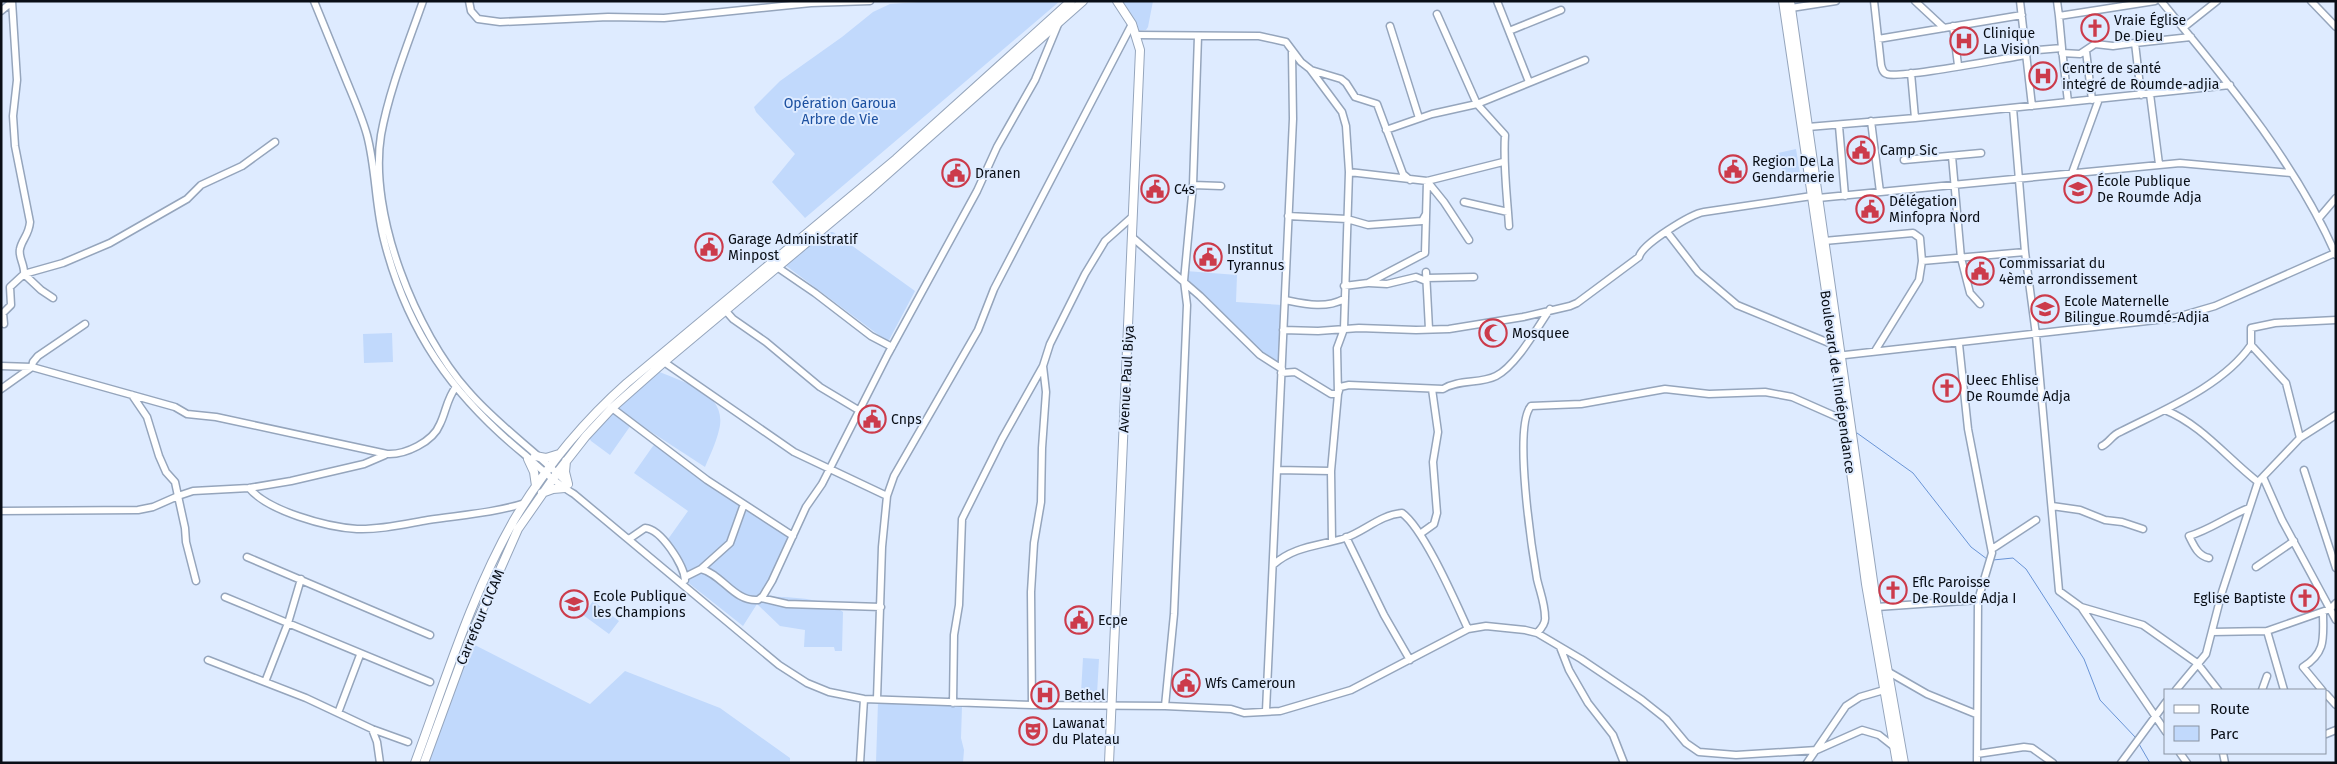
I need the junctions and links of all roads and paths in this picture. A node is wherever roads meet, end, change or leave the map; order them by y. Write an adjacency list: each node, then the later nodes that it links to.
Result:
1 (423, 1): 128 (street)
2 (469, 1): 3 (street)
3 (870, 1)
4 (1071, 1): 143 (main road)
5 (1083, 1): 26 (main road)
6 (1118, 1): 27 (main road, Avenue Paul Biya)
7 (1497, 1): 33 (street)
8 (1783, 1): 79 (main road, Boulevard de l'Indépendance)
9 (1836, 1): 20 (street)
10 (1874, 1): 37 (street)
11 (1915, 1): 31 (street)
12 (2020, 1): 24 (street)
13 (2056, 1): 25 (street)
14 (2155, 1): 25 (street)
15 (2162, 1): 32 (street)
16 (2217, 1): 32 (street)
17 (2311, 1): 30 (street)
18 (12, 2): 22 (street); 98 (street)
19 (314, 2): 128 (street)
20 (1790, 4): 60 (main road, Boulevard de l'Indépendance)
21 (1561, 10): 33 (street)
22 (1, 11)
23 (1437, 14): 53 (street)
24 (2022, 15): 29 (street); 42 (street)
25 (2059, 16): 39 (street)
26 (1059, 22): 97 (main road); 120 (street)
27 (1132, 24): 34 (main road, Avenue Paul Biya); 156 (street)
28 (1390, 26): 56 (street)
29 (1953, 26): 31 (street); 44 (street)
30 (2336, 27)
31 (1944, 28): 37 (street)
32 (2183, 28): 36 (street)
33 (1509, 31): 47 (street)
34 (1136, 35): 35 (street); 85 (main road, Avenue Paul Biya)
35 (1198, 36): 41 (street); 75 (street)
36 (2190, 37): 38 (street); 48 (street)
37 (1878, 39): 46 (street)
38 (2135, 43): 40 (street); 50 (street)
39 (2062, 50): 40 (street); 42 (street); 52 (street)
40 (2086, 51): 51 (street)
41 (1292, 52): 45 (street); 84 (street)
42 (2026, 53): 44 (street); 54 (street)
43 (1585, 60): 47 (street)
44 (1958, 65): 46 (street)
45 (1310, 69): 61 (street); 68 (street)
46 (1911, 73): 57 (street)
47 (1529, 82): 53 (street)
48 (2230, 86): 49 (street); 70 (street)
49 (2150, 94): 50 (street); 67 (street)
50 (2141, 95): 51 (street)
51 (2095, 100): 52 (street); 69 (street)
52 (2068, 102): 54 (street)
53 (1477, 104): 56 (street); 66 (street)
54 (2032, 106): 55 (street)
55 (2013, 108): 57 (street); 71 (street)
56 (1418, 118): 61 (street)
57 (1915, 118): 58 (street)
58 (1870, 121): 60 (street); 77 (street)
59 (1838, 126): 78 (street)
60 (1808, 127): 79 (main road, Boulevard de l'Indépendance)
61 (1386, 130): 72 (street)
62 (275, 142): 98 (street)
63 (1982, 153): 64 (street)
64 (1952, 156): 65 (street); 74 (street)
65 (1904, 160)
66 (1504, 162): 73 (street); 83 (street)
67 (2159, 164): 69 (street); 70 (street)
68 (1350, 172): 72 (street); 87 (street)
69 (2072, 173): 71 (street)
70 (2291, 173): 86 (street)
71 (2019, 178): 74 (street); 93 (street)
72 (1410, 180): 73 (street)
73 (1427, 181): 82 (street); 91 (street)
74 (1955, 184): 77 (street); 95 (street)
75 (1193, 185): 76 (street); 101 (street)
76 (1221, 186)
77 (1880, 192): 78 (street)
78 (1845, 196): 79 (street)
79 (1815, 197): 89 (street); 92 (main road, Boulevard de l'Indépendance); 118 (main road, Boulevard de l'Indépendance)
80 (2336, 198): 86 (street)
81 (1464, 202): 83 (street)
82 (1427, 212): 87 (street); 102 (street)
83 (1508, 212): 88 (street)
84 (1288, 216): 87 (street); 106 (street)
85 (1132, 217): 90 (main road, Avenue Paul Biya); 125 (street)
86 (2319, 218): 94 (street)
87 (1347, 220): 103 (street)
88 (1508, 226)
89 (1667, 232): 108 (street); 118 (street)
90 (1132, 237): 101 (street); 219 (main road, Avenue Paul Biya)
91 (1469, 240)
92 (1824, 241): 96 (street); 122 (main road, Boulevard de l'Indépendance)
93 (2025, 252): 95 (street); 116 (street)
94 (2335, 254): 116 (street)
95 (1961, 258): 96 (street); 107 (street)
96 (1922, 261): 121 (street)
97 (777, 267): 109 (main road); 120 (street)
98 (24, 274): 104 (street); 111 (street)
99 (1426, 277): 100 (street); 102 (street); 114 (street)
100 (1474, 277)
101 (1184, 281): 127 (street); 218 (street)
102 (1368, 282): 103 (street)
103 (1344, 286): 105 (street)
104 (53, 298)
105 (1344, 299): 106 (street); 113 (street)
106 (1284, 300): 115 (street)
107 (1980, 304)
108 (1550, 309): 114 (street); 130 (street)
109 (725, 310): 123 (main road); 136 (street)
110 (2336, 320): 119 (street)
111 (1, 321)
112 (85, 324): 126 (street)
113 (1344, 329): 114 (street); 115 (street); 132 (street)
114 (1428, 329)
115 (1283, 330): 127 (street)
116 (2036, 335): 117 (street); 159 (street)
117 (1959, 344): 121 (street); 170 (street)
118 (1834, 345): 122 (main road, Boulevard de l'Indépendance)
119 (2250, 345): 135 (street); 139 (street)
120 (892, 348): 136 (street)
121 (1875, 351): 122 (street)
122 (1838, 356): 138 (main road, Boulevard de l'Indépendance); 185 (main road, Boulevard de l'Indépendance)
123 (664, 362): 134 (main road); 145 (street)
124 (1, 366): 126 (street)
125 (1043, 366): 214 (street); 217 (street)
126 (32, 367): 131 (street); 133 (street)
127 (1281, 370): 132 (street); 146 (street)
128 (448, 376): 129 (street); 142 (street)
129 (456, 387): 141 (street); 142 (street)
130 (1432, 388): 132 (street); 164 (street)
131 (1, 389)
132 (1338, 394): 148 (street)
133 (132, 395): 141 (street); 155 (street)
134 (612, 408): 143 (main road); 158 (street)
135 (2165, 410): 140 (street); 150 (street)
136 (860, 411): 145 (street)
137 (2336, 415): 139 (street)
138 (1844, 420): 194 (street); 210 (main road, Boulevard de l'Indépendance)
139 (2300, 438): 150 (street)
140 (2102, 446)
141 (387, 454): 153 (street)
142 (532, 457): 143 (main road); 144 (street); 151 (main road)
143 (564, 457): 144 (main road); 149 (main road, Carrefour CICAM); 152 (main road)
144 (548, 470): 149 (street); 151 (main road)
145 (829, 470): 156 (street); 165 (street)
146 (1277, 470): 148 (street); 173 (street)
147 (2304, 470): 175 (street)
148 (1332, 471): 168 (street)
149 (554, 476): 152 (street); 154 (main road, Carrefour CICAM)
150 (2261, 480): 160 (street); 169 (street)
151 (536, 486): 157 (main road)
152 (566, 486): 154 (main road); 167 (street)
153 (249, 488): 155 (street); 157 (street)
154 (542, 493): 232 (main road, Carrefour CICAM)
155 (178, 496): 161 (street); 178 (street)
156 (887, 496): 184 (street)
157 (525, 503): 231 (main road)
158 (744, 504): 165 (street); 176 (street)
159 (2052, 506): 163 (street); 186 (street)
160 (2249, 508): 172 (street); 193 (street)
161 (1, 511)
162 (2036, 520): 170 (street)
163 (2143, 528)
164 (1420, 534): 166 (street); 191 (street)
165 (793, 536): 181 (street)
166 (1346, 537): 168 (street); 199 (street)
167 (630, 539): 179 (street); 179 (street)
168 (1332, 540): 173 (street)
169 (2294, 542): 174 (street); 187 (street)
170 (1992, 549): 182 (street)
171 (246, 557): 177 (street)
172 (2209, 558)
173 (1273, 566): 220 (street)
174 (2256, 567)
175 (2336, 568)
176 (701, 569): 179 (street); 181 (street)
177 (302, 579): 190 (street); 195 (street)
178 (196, 581)
179 (684, 581): 212 (street)
180 (225, 597): 190 (street)
181 (761, 598): 184 (street)
182 (1978, 600): 185 (street); 222 (street)
183 (2336, 603): 187 (street)
184 (881, 606): 213 (street)
185 (1877, 606): 201 (main road, Boulevard de l'Indépendance)
186 (2081, 607): 200 (street); 223 (street)
187 (2330, 609): 188 (street); 189 (street)
188 (2323, 612): 192 (street); 209 (street)
189 (2336, 620)
190 (288, 623): 197 (street); 203 (street)
191 (1468, 629): 194 (street); 199 (street)
192 (2267, 631): 193 (street); 208 (street)
193 (2212, 632): 200 (street)
194 (1537, 634): 196 (street)
195 (430, 635)
196 (1560, 647): 228 (street); 235 (street)
197 (360, 655): 204 (street); 221 (street)
198 (208, 660): 203 (street)
199 (1410, 660): 220 (street)
200 (2197, 664): 205 (street); 206 (street)
201 (1887, 672): 222 (street); 238 (main road, Boulevard de l'Indépendance)
202 (2267, 676): 207 (street)
203 (265, 682): 221 (street)
204 (430, 682)
205 (2177, 689)
206 (2217, 689)
207 (2262, 689)
208 (2284, 689)
209 (2321, 689)
210 (1884, 690): 227 (main road, Boulevard de l'Indépendance); 228 (street)
211 (2327, 695): 216 (street)
212 (864, 699): 213 (street); 233 (street)
213 (877, 699): 214 (street)
214 (953, 703): 217 (street)
215 (2164, 704): 223 (street)
216 (2336, 705)
217 (1032, 706): 219 (street)
218 (1165, 706): 219 (street); 220 (street)
219 (1111, 707): 234 (main road, Avenue Paul Biya)
220 (1266, 711)
221 (338, 713): 225 (street)
222 (1976, 714): 229 (street)
223 (2154, 716): 224 (street); 241 (street)
224 (2164, 729)
225 (372, 730): 226 (street); 230 (street)
226 (408, 742)
227 (1893, 746): 228 (street); 237 (main road, Boulevard de l'Indépendance)
228 (1817, 750): 236 (street)
229 (1977, 754): 239 (street); 240 (street)
230 (380, 763)
231 (415, 763)
232 (424, 763)
233 (860, 763)
234 (1110, 763)
235 (1624, 763)
236 (1807, 763)
237 (1897, 763)
238 (1904, 763)
239 (1977, 763)
240 (2053, 763)
241 (2121, 763)

